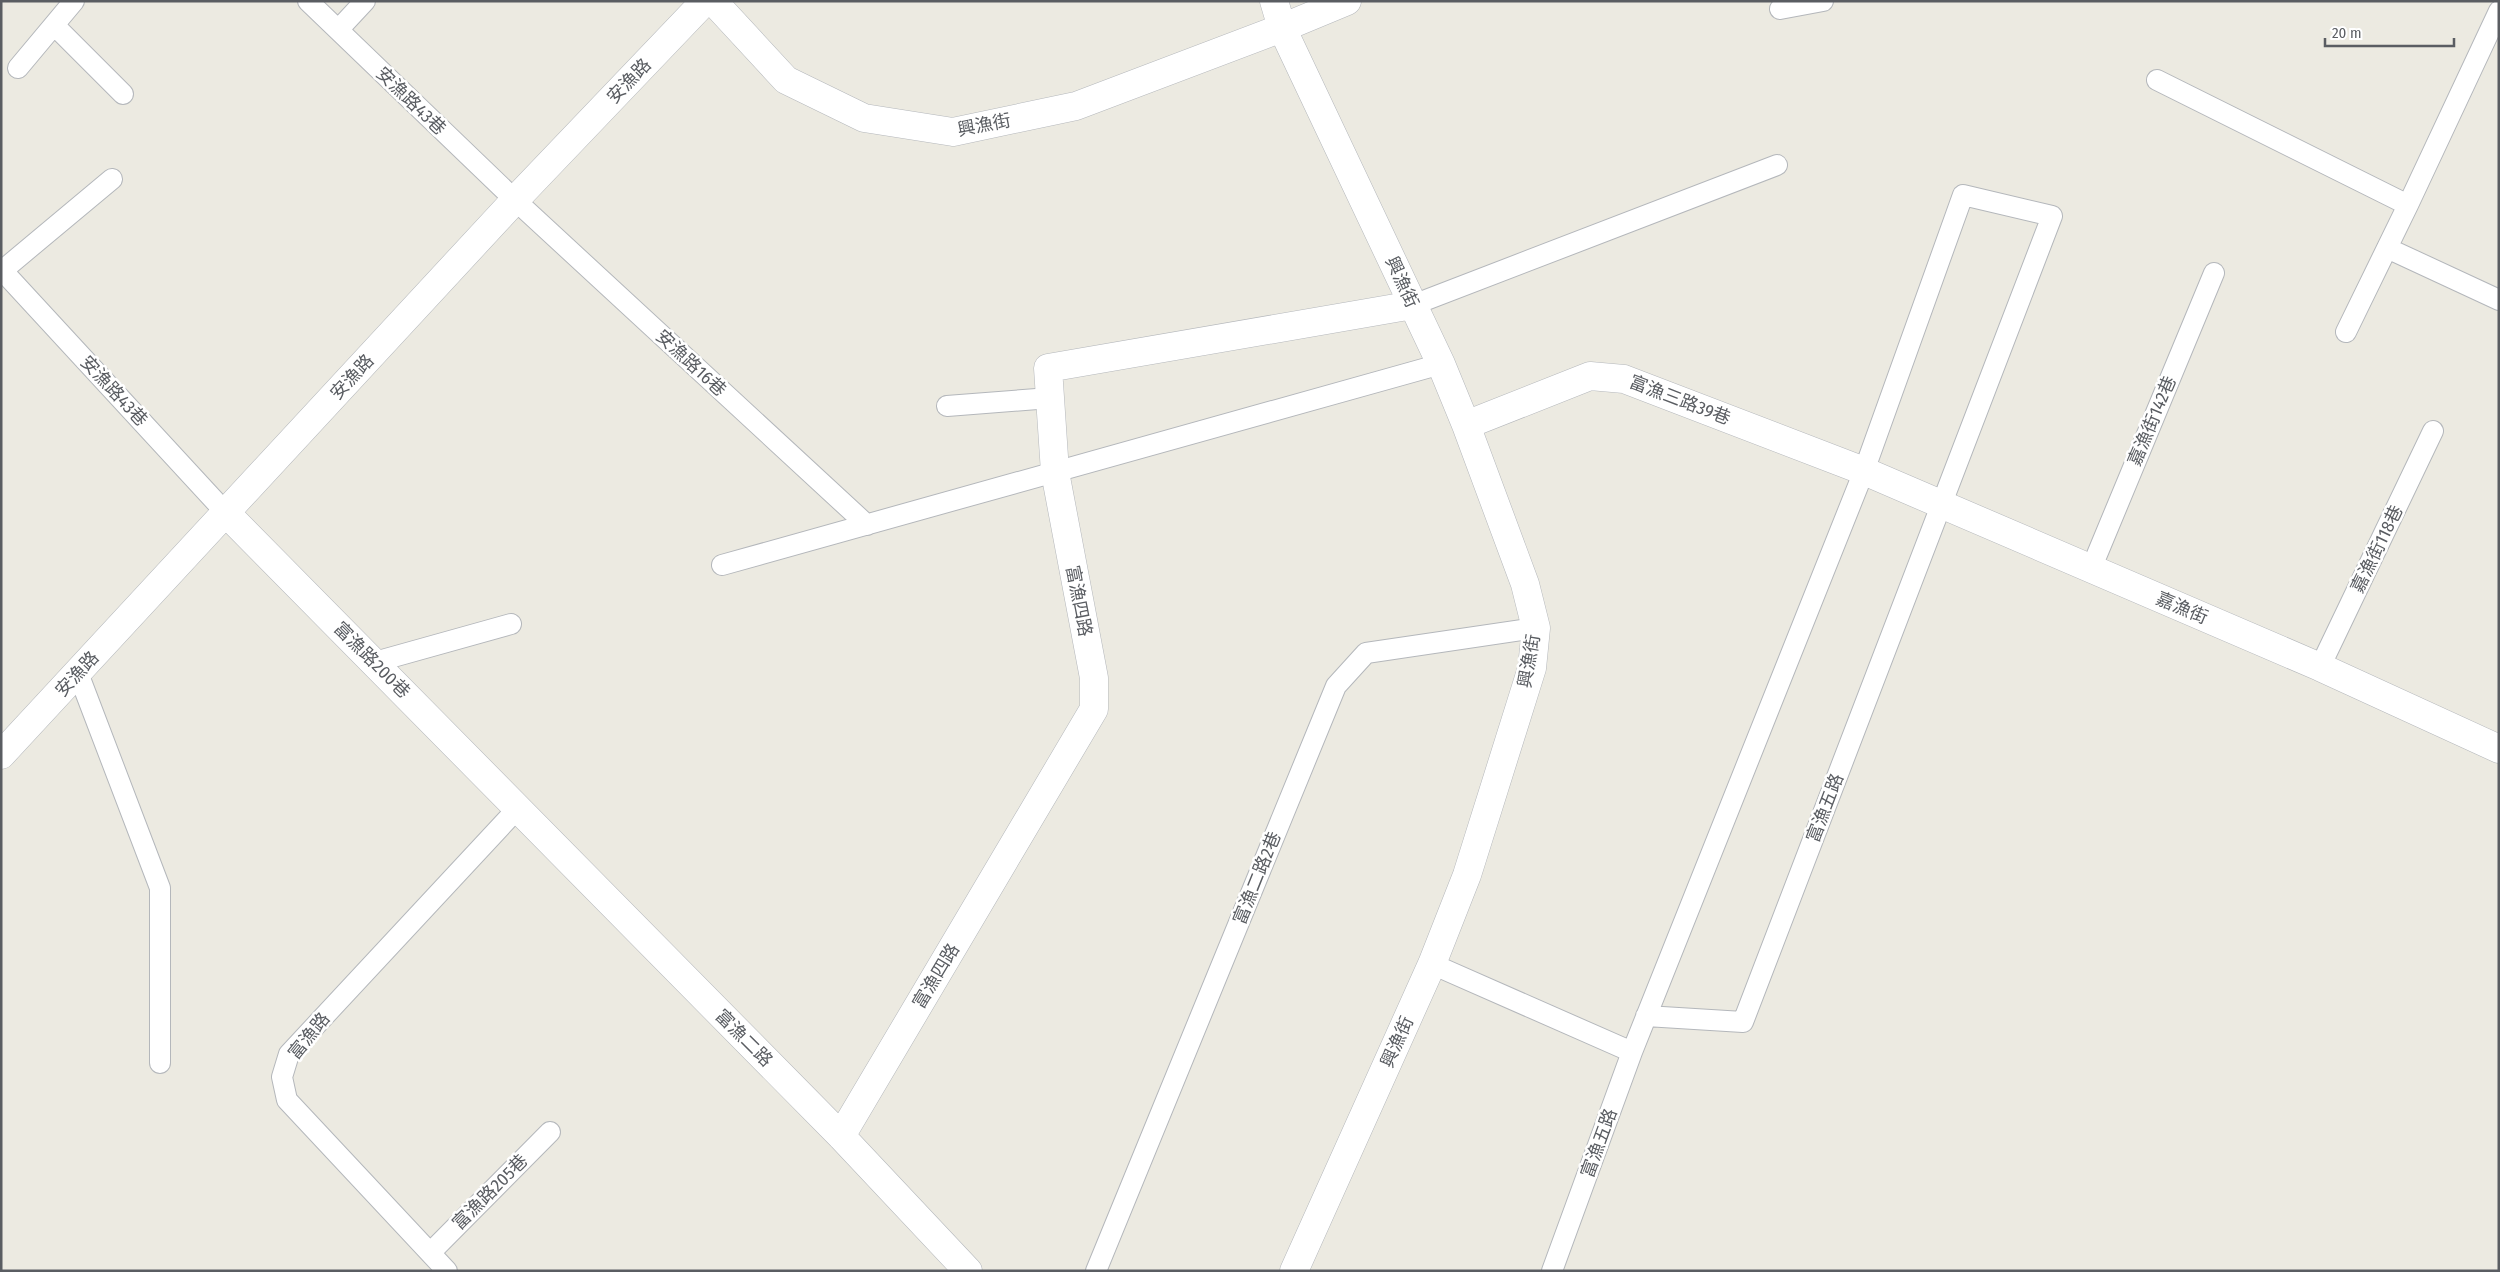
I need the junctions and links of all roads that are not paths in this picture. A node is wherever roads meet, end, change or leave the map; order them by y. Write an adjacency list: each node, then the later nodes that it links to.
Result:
1 (74, 1): 11 (lane)
2 (308, 1): 13 (lane, 安漁路43巷)
3 (365, 1): 13 (lane)
4 (705, 1): 19 (street, 安漁路)
5 (714, 1): 12 (street, 興漁街)
6 (1274, 1): 12 (street, 興漁街)
7 (1347, 1): 12 (street, 興漁街)
8 (1823, 1): 9 (lane)
9 (1780, 9)
10 (2499, 11): 20 (lane)
11 (54, 25): 14 (lane); 16 (lane)
12 (1282, 28): 25 (street, 興漁街)
13 (338, 30): 19 (lane, 安漁路43巷)
14 (18, 68)
15 (2157, 80): 20 (lane)
16 (123, 94)
17 (1777, 165): 25 (lane)
18 (112, 179): 22 (lane)
19 (514, 200): 35 (street, 安漁路); 36 (lane, 安漁路16巷)
20 (2408, 205): 21 (lane)
21 (2387, 248): 24 (lane); 26 (lane)
22 (2, 269): 35 (lane, 安漁路43巷)
23 (2214, 273): 38 (lane, 嘉漁街142巷)
24 (2499, 300)
25 (1413, 305): 27 (street, 興漁街); 28 (street, 富漁四路)
26 (2346, 332)
27 (1441, 364): 30 (street, 興漁街); 33 (lane)
28 (1050, 398): 29 (lane); 33 (street, 富漁四路)
29 (947, 406)
30 (1466, 425): 32 (street, 富漁三路39巷); 40 (street, 興漁街)
31 (2433, 431): 42 (lane, 嘉漁街118巷)
32 (1864, 471): 34 (street, 嘉漁街); 34 (lane, 富漁五路); 48 (lane, 富漁五路)
33 (1055, 472): 36 (lane); 52 (street, 富漁四路)
34 (1942, 504): 38 (street, 嘉漁街); 48 (lane, 富漁五路)
35 (226, 514): 41 (street, 富漁路200巷); 43 (street, 安漁路)
36 (867, 525): 37 (lane)
37 (722, 565)
38 (2091, 569): 42 (street, 嘉漁街)
39 (510, 624): 41 (lane)
40 (1536, 628): 47 (street, 興漁街); 56 (lane, 富漁二路2巷)
41 (375, 662): 46 (street, 富漁路200巷)
42 (2320, 667): 44 (street, 嘉漁街)
43 (78, 673): 45 (street, 安漁路); 50 (lane)
44 (2499, 749)
45 (2, 751)
46 (516, 809): 52 (street, 富漁二路); 53 (lane, 富漁路)
47 (1432, 964): 49 (lane); 57 (street, 興漁街)
48 (1646, 1016): 49 (lane, 富漁五路)
49 (1632, 1052): 58 (lane, 富漁五路)
50 (160, 1063)
51 (550, 1132): 53 (lane, 富漁路205巷)
52 (841, 1136): 55 (street, 富漁二路)
53 (430, 1253): 54 (lane, 富漁路)
54 (447, 1271)
55 (968, 1271)
56 (1096, 1271)
57 (1294, 1271)
58 (1552, 1271)

